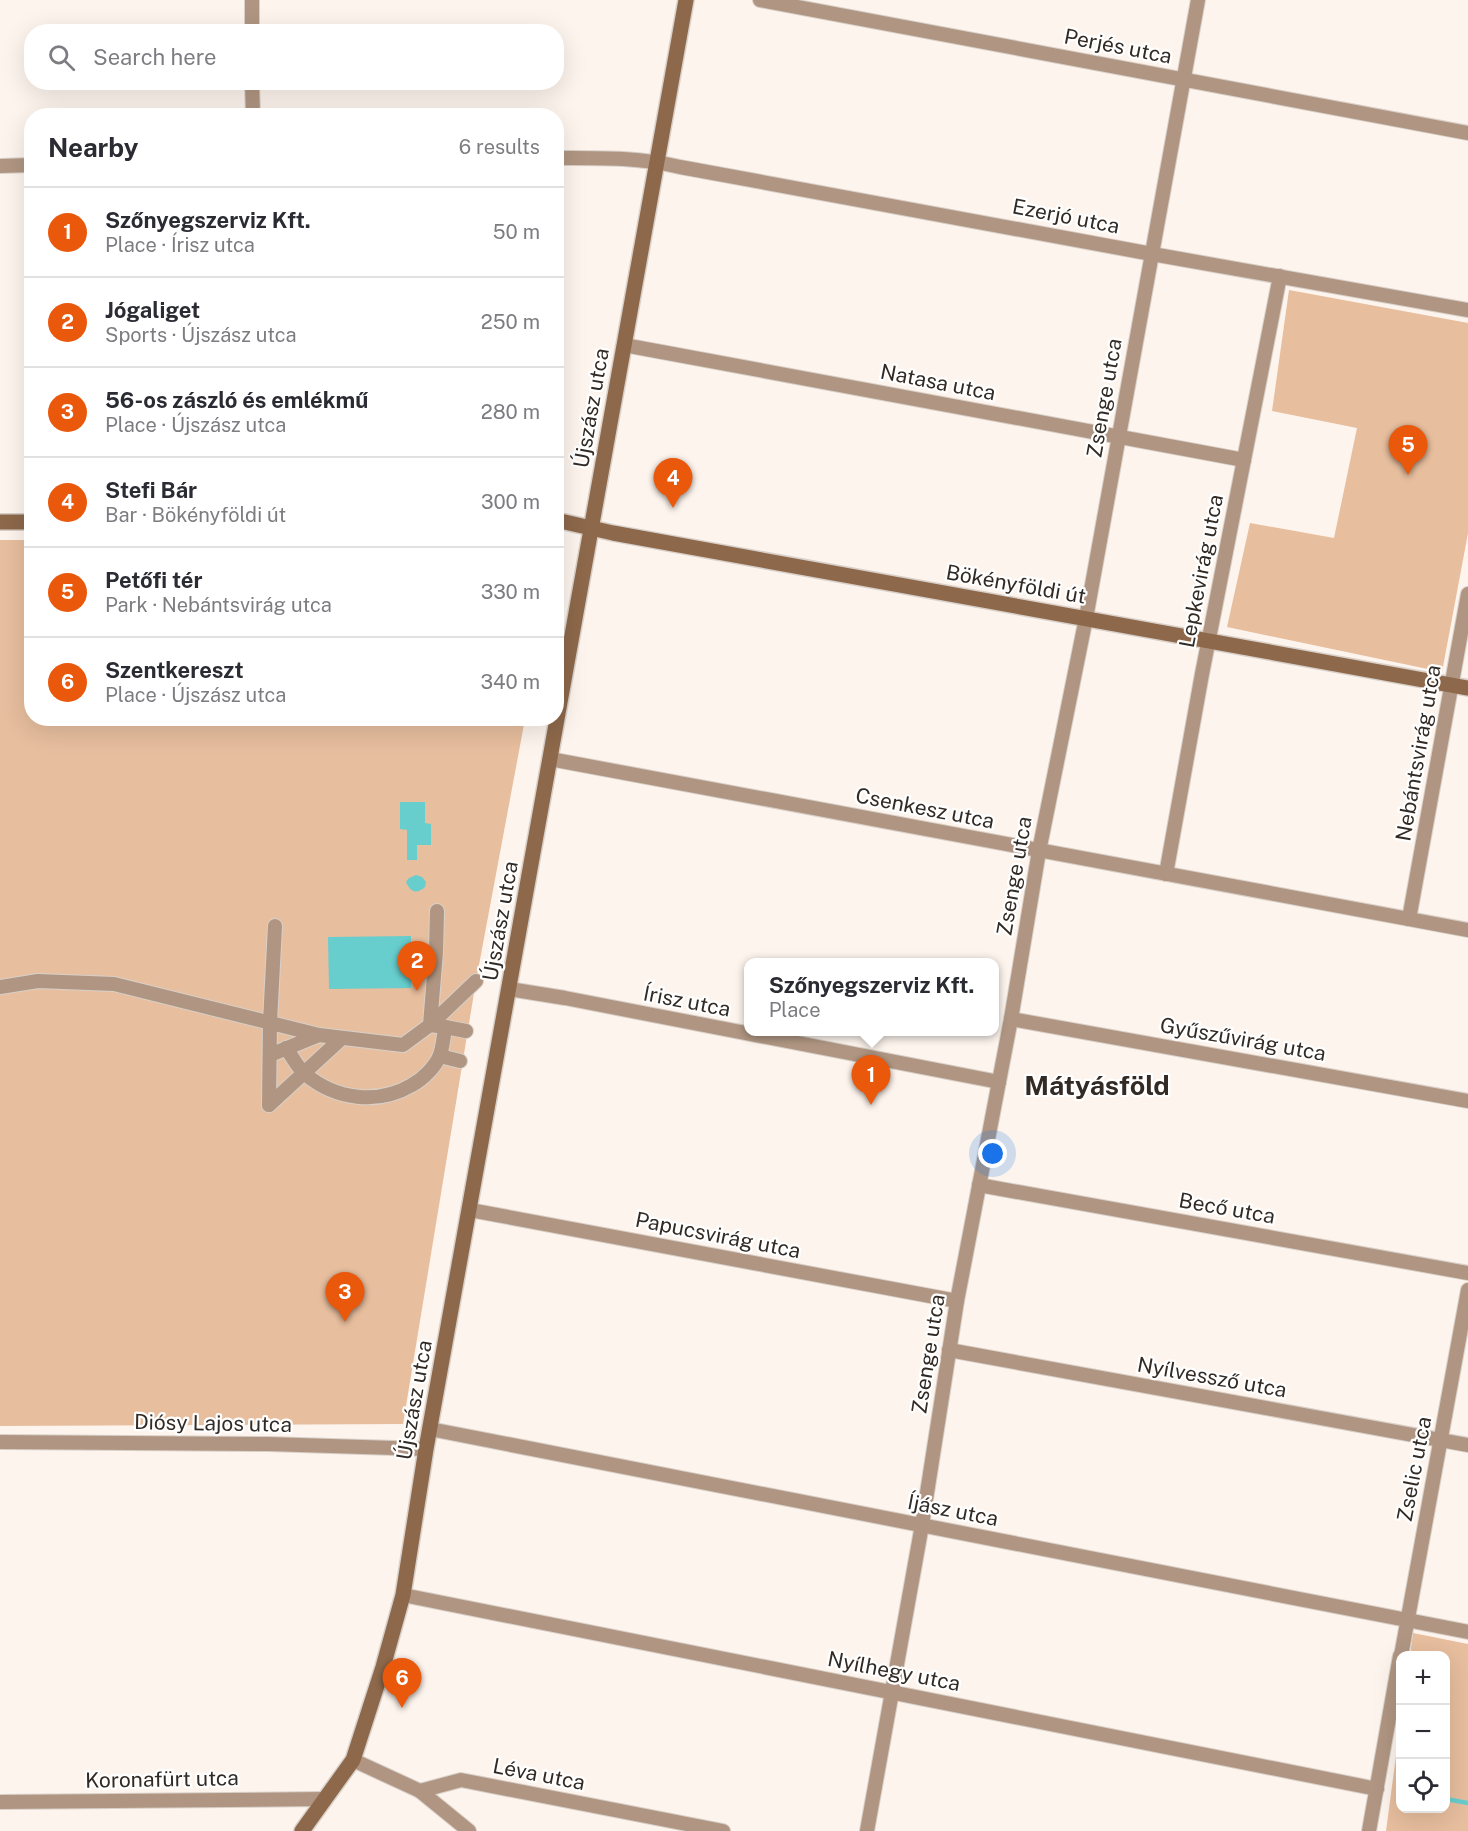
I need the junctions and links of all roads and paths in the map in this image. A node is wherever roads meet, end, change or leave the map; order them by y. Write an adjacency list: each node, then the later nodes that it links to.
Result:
1 (252, 0): 5 (street)
2 (686, 0): 11 (street, Újszász utca)
3 (760, 0): 6 (street, Perjés utca)
4 (1198, 0): 6 (street, Zsenge utca)
5 (252, 24)
6 (1183, 79): 9 (street, Perjés utca); 14 (street, Zsenge utca)
7 (252, 90): 8 (street)
8 (253, 108)
9 (1468, 133)
10 (564, 158): 11 (street, Ezerjó utca)
11 (658, 161): 14 (street, Ezerjó utca); 17 (street, Újszász utca)
12 (24, 165): 13 (street)
13 (0, 166)
14 (1152, 254): 15 (street, Ezerjó utca); 18 (street, Zsenge utca)
15 (1280, 276): 16 (street, Ezerjó utca); 19 (street, Lepkevirág utca)
16 (1468, 310)
17 (624, 345): 18 (street, Natasa utca); 23 (street, Újszász utca)
18 (1119, 436): 19 (street, Natasa utca); 25 (street, Zsenge utca)
19 (1244, 460): 26 (street, Lepkevirág utca)
20 (0, 522): 21 (street)
21 (24, 522)
22 (564, 522): 23 (street, Bökényföldi út)
23 (591, 528): 25 (street, Bökényföldi út); 27 (street, Újszász utca)
24 (1468, 594): 28 (street, Nebántsvirág utca)
25 (1086, 618): 26 (street, Bökényföldi út); 32 (street, Zsenge utca)
26 (1209, 641): 28 (street, Bökényföldi út); 33 (street, Lepkevirág utca)
27 (564, 680)
28 (1451, 685): 29 (street, Bökényföldi út); 35 (street, Nebántsvirág utca)
29 (1468, 688)
30 (556, 726): 31 (street, Újszász utca)
31 (550, 759): 32 (street, Csenkesz utca); 40 (street, Újszász utca)
32 (1040, 851): 33 (street, Csenkesz utca); 41 (street, Zsenge utca)
33 (1166, 874): 35 (street, Csenkesz utca)
34 (437, 911): 43 (street)
35 (1409, 919): 37 (street, Csenkesz utca)
36 (275, 926): 42 (street)
37 (1468, 930)
38 (476, 981): 43 (street)
39 (0, 987): 42 (street)
40 (509, 989): 46 (street, Írisz utca); 58 (street, Újszász utca)
41 (1011, 1018): 55 (street, Zsenge utca); 56 (street, Gyűszűvirág utca)
42 (270, 1022): 47 (street); 51 (street)
43 (430, 1025): 44 (street); 49 (street)
44 (445, 1028): 45 (street); 52 (street)
45 (466, 1031)
46 (744, 1032)
47 (319, 1035): 49 (street); 50 (street)
48 (762, 1036): 55 (street, Írisz utca)
49 (342, 1038): 54 (street)
50 (286, 1048): 51 (street); 54 (street)
51 (270, 1055): 54 (street)
52 (440, 1056): 53 (street); 54 (street)
53 (460, 1061)
54 (304, 1073)
55 (999, 1082): 57 (street, Zsenge utca)
56 (1468, 1101)
57 (979, 1185): 59 (street, Becő utca); 61 (street, Zsenge utca)
58 (470, 1210): 61 (street, Papucsvirág utca); 63 (street, Újszász utca)
59 (1468, 1273)
60 (1468, 1290): 64 (street, Zselic utca)
61 (957, 1301): 62 (street, Zsenge utca)
62 (949, 1350): 64 (street, Nyílvessző utca); 68 (street, Zsenge utca)
63 (430, 1429): 67 (street, Újszász utca); 68 (street, Íjász utca)
64 (1441, 1439): 66 (street, Nyílvessző utca); 70 (street, Zselic utca)
65 (0, 1442): 67 (street, Diósy Lajos utca)
66 (1468, 1444)
67 (426, 1449): 69 (street, Újszász utca)
68 (922, 1525): 70 (street, Íjász utca); 74 (street, Zsenge utca)
69 (403, 1594): 74 (street, Nyílhegy utca); 75 (street, Újszász utca)
70 (1407, 1620): 71 (street, Íjász utca); 72 (street, Zselic utca)
71 (1468, 1632)
72 (1402, 1651)
73 (1396, 1684): 76 (street, Zselic utca)
74 (893, 1692): 76 (street, Nyílhegy utca); 83 (street, Zsenge utca)
75 (353, 1760): 77 (street); 78 (street, Újszász utca)
76 (1377, 1789): 84 (street, Zselic utca)
77 (420, 1791): 81 (street); 82 (street, Léva utca)
78 (324, 1798): 79 (street, Koronafürt utca); 80 (street, Újszász utca)
79 (0, 1802)
80 (302, 1831)
81 (469, 1831)
82 (723, 1831)
83 (867, 1831)
84 (1369, 1831)

